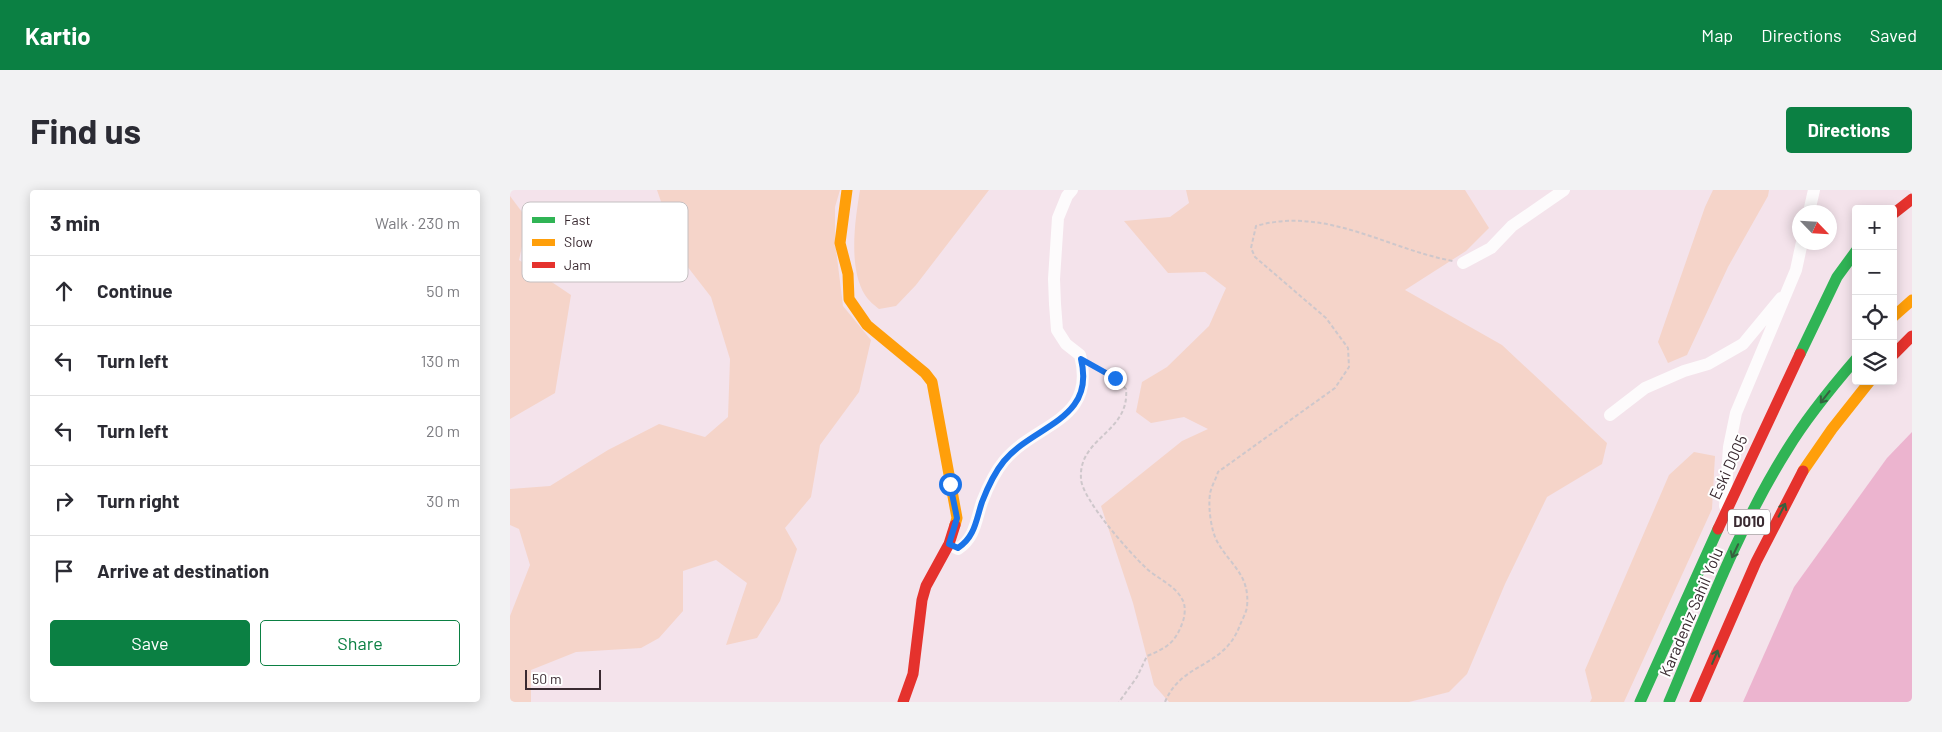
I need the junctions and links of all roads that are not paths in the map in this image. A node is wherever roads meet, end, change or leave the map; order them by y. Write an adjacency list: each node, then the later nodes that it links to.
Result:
1 (847, 190): 20 (main road)
2 (1072, 190): 20 (street)
3 (1564, 190): 10 (street)
4 (1814, 190): 6 (street)
5 (1912, 199): 7 (main road)
6 (1811, 205)
7 (1897, 211)
8 (1800, 250): 11 (street)
9 (1852, 257): 19 (main road, Eski D005)
10 (1463, 263)
11 (1787, 293): 18 (street); 19 (street)
12 (1912, 300): 13 (main road)
13 (1897, 313)
14 (1912, 336): 15 (main road)
15 (1897, 351)
16 (1852, 364): 23 (main road, Karadeniz Sahil Yolu / D010, one-way to 23)
17 (1867, 385): 24 (main road, D010, one-way to 17)
18 (1610, 415)
19 (1724, 516): 22 (main road, Eski D005)
20 (949, 544): 21 (main road)
21 (903, 702)
22 (1640, 702)
23 (1669, 702)
24 (1695, 702)

